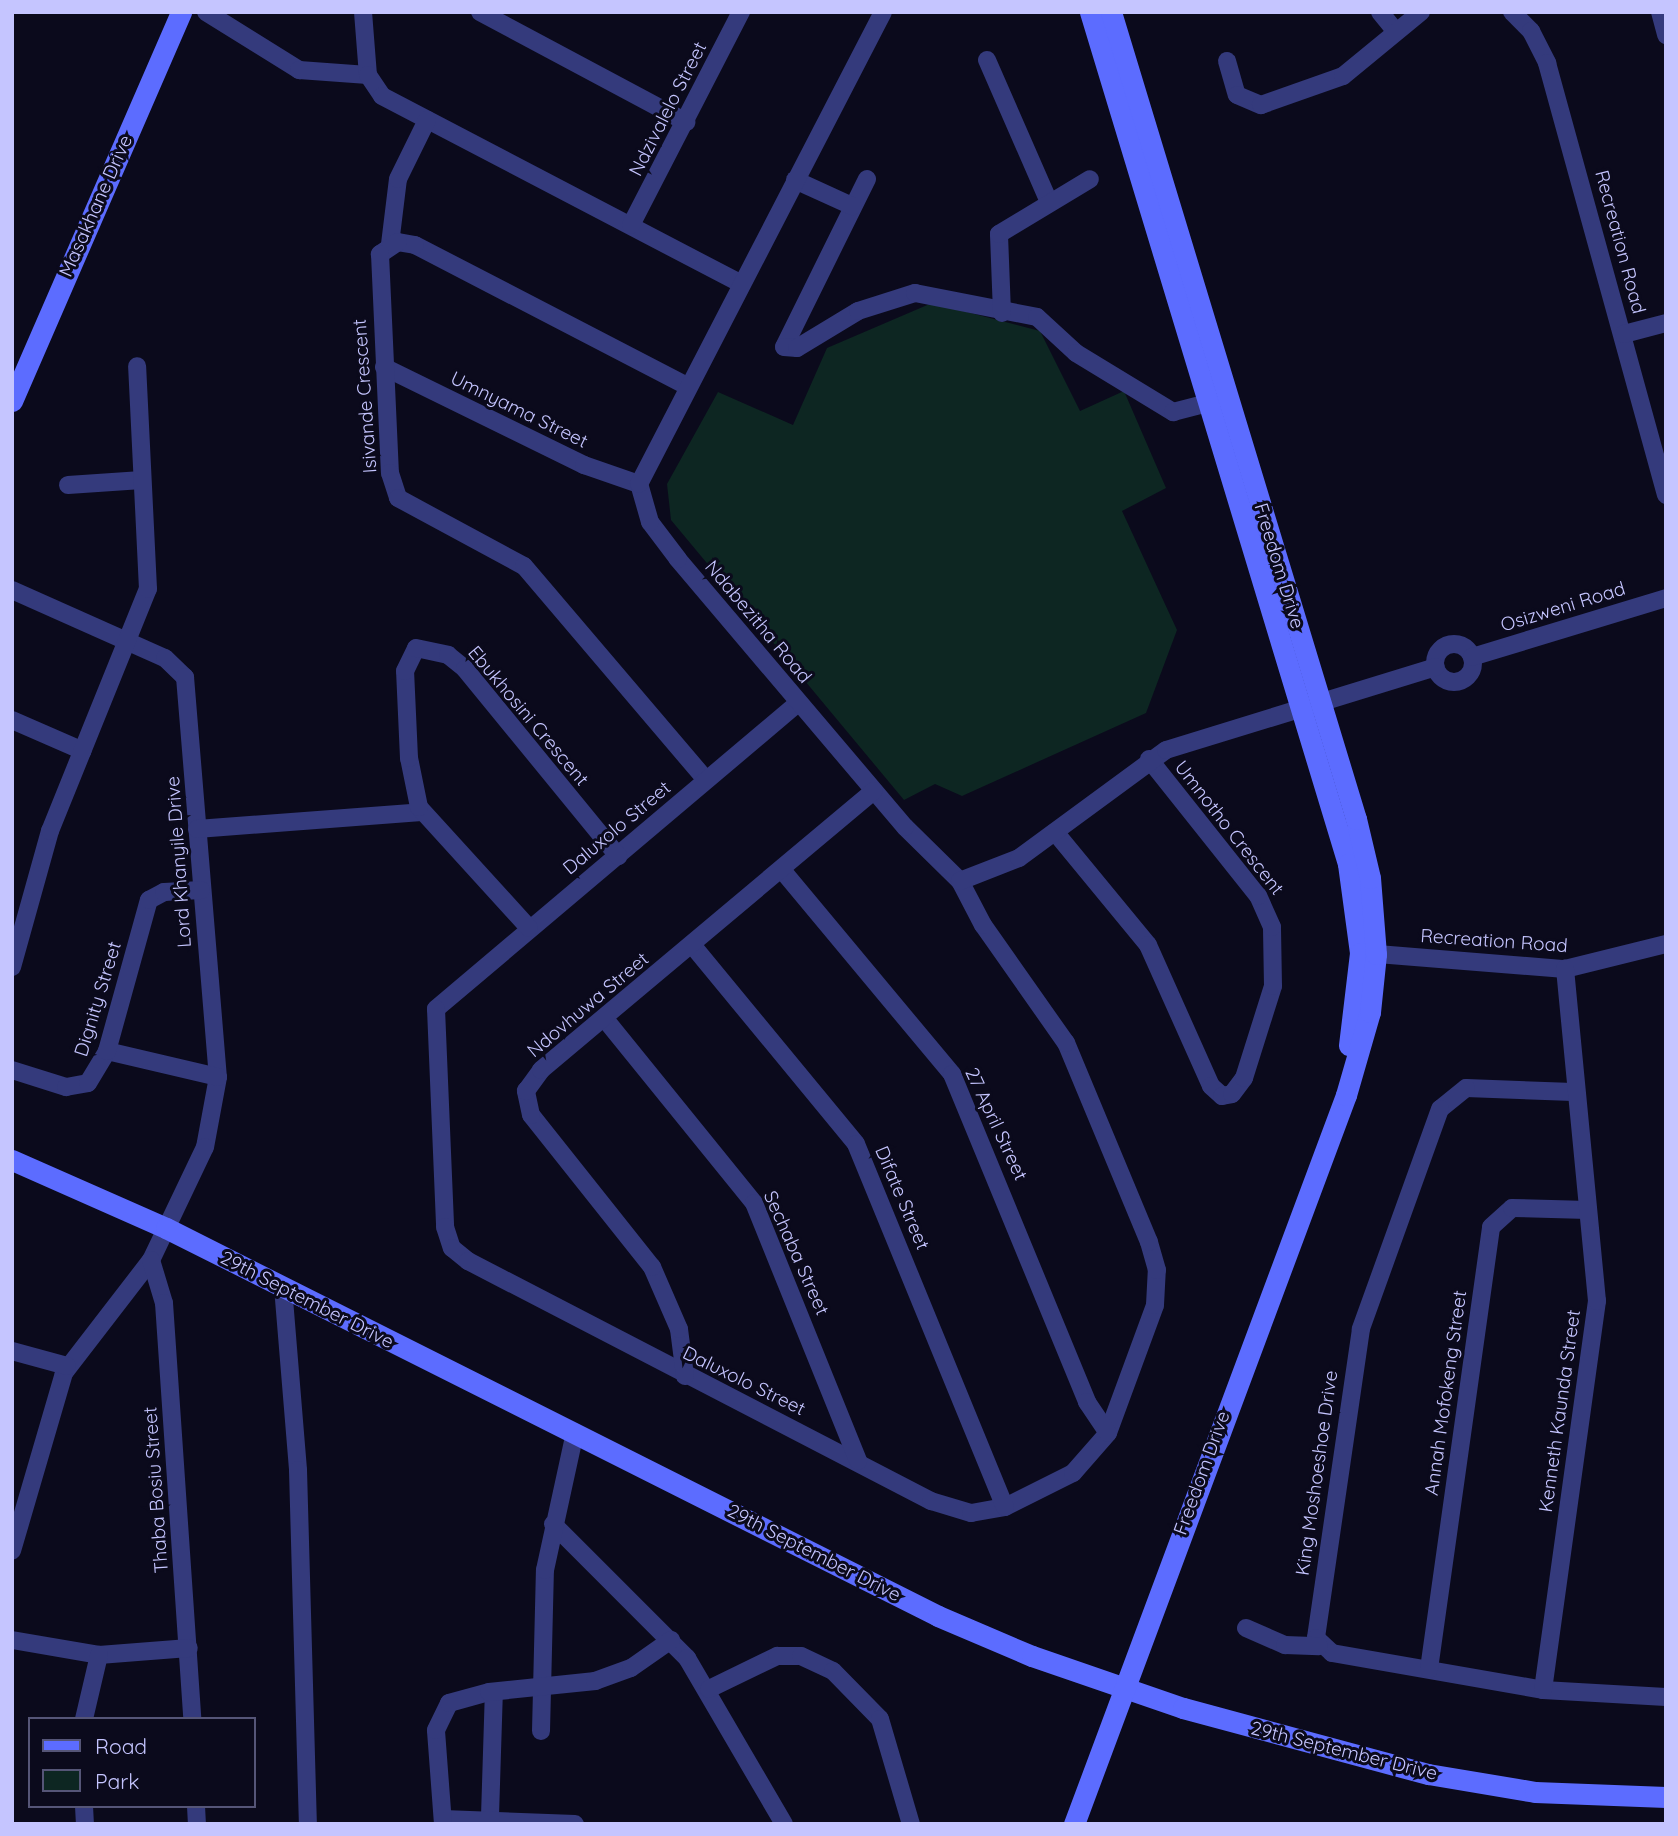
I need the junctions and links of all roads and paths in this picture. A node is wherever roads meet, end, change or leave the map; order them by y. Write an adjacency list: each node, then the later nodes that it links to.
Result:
1 (181, 12): 34 (street, Masakhane Drive)
2 (206, 12): 17 (street)
3 (363, 12): 17 (street)
4 (480, 12): 19 (street)
5 (883, 12): 22 (street)
6 (1090, 12): 35 (street, Freedom Drive)
7 (1111, 12): 47 (street, Freedom Drive)
8 (1380, 12): 13 (street)
9 (1421, 12): 13 (street)
10 (1512, 12): 30 (street, Recreation Road)
11 (1660, 12): 14 (street)
12 (736, 14): 19 (street, Ndzivalelo Street)
13 (1394, 29): 16 (street)
14 (1666, 35)
15 (987, 60): 23 (street)
16 (1227, 61)
17 (368, 75): 18 (street)
18 (427, 120): 25 (street); 26 (street, Isivande Crescent)
19 (685, 122): 25 (street, Ndzivalelo Street)
20 (867, 179): 24 (street)
21 (1090, 179): 23 (street)
22 (795, 180): 24 (street); 27 (street)
23 (1049, 202): 28 (street)
24 (852, 206): 28 (street)
25 (631, 225): 27 (street)
26 (390, 244): 32 (street, Isivande Crescent); 33 (street)
27 (742, 284): 33 (street)
28 (1002, 313): 35 (street)
29 (1666, 323): 30 (street)
30 (1624, 334): 36 (street, Recreation Road)
31 (136, 366): 37 (street)
32 (384, 367): 38 (street, Umnyama Street); 51 (street, Isivande Crescent)
33 (687, 386): 38 (street)
34 (12, 401)
35 (1212, 402): 47 (street, Freedom Drive)
36 (1660, 450): 40 (street, Recreation Road)
37 (142, 480): 39 (street); 43 (street)
38 (639, 484): 46 (street, Ndabezitha Road)
39 (68, 485)
40 (1666, 495)
41 (12, 590): 43 (street, Lord Khanyile Drive)
42 (1666, 598): 44 (street, Osizweni Road)
43 (126, 642): 49 (street); 54 (street, Lord Khanyile Drive)
44 (1472, 657): 45 (street); 45 (street)
45 (1435, 667): 47 (street)
46 (798, 703): 51 (street, Daluxolo Street); 52 (street, Ndabezitha Road)
47 (1311, 705): 50 (street); 63 (street, Freedom Drive)
48 (12, 720): 49 (street)
49 (83, 751): 64 (street)
50 (1149, 759): 55 (street); 55 (street, Umnotho Crescent)
51 (706, 780): 56 (street, Daluxolo Street)
52 (873, 791): 57 (street, Ndovhuwa Street); 58 (street, Ndabezitha Road)
53 (421, 812): 54 (street); 56 (street, Ebukhosini Crescent); 60 (street)
54 (197, 829): 59 (street, Lord Khanyile Drive)
55 (1055, 832): 58 (street)
56 (618, 856): 60 (street, Daluxolo Street)
57 (782, 870): 62 (street, Ndovhuwa Street); 80 (street, 27 April Street)
58 (960, 881): 80 (street, Daluxolo Street)
59 (201, 890): 67 (street, Dignity Street); 69 (street, Lord Khanyile Drive)
60 (528, 928): 78 (street, Daluxolo Street)
61 (1666, 944): 65 (street, Recreation Road)
62 (693, 946): 66 (street, Ndovhuwa Street); 82 (street, Difate Street)
63 (1368, 954): 65 (street, Recreation Road); 92 (street, Freedom Drive)
64 (12, 967)
65 (1565, 969): 70 (street, Kenneth Kaunda Street)
66 (605, 1019): 78 (street, Ndovhuwa Street); 81 (street, Sechaba Street)
67 (107, 1051): 68 (street, Dignity Street); 69 (street)
68 (12, 1070)
69 (218, 1077): 73 (street, Lord Khanyile Drive)
70 (1573, 1092): 72 (street, Kenneth Kaunda Street); 88 (street, King Moshoeshoe Drive)
71 (12, 1160): 73 (street, 29th September Drive)
72 (1587, 1210): 91 (street, Annah Mofokeng Street); 95 (street, Kenneth Kaunda Street)
73 (166, 1228): 74 (street, Lord Khanyile Drive); 75 (street, 29th September Drive)
74 (151, 1260): 77 (street, Lord Khanyile Drive); 89 (street, Thaba Bosiu Street)
75 (283, 1287): 79 (street, 29th September Drive); 104 (street)
76 (12, 1351): 77 (street)
77 (67, 1366): 84 (street)
78 (685, 1376): 81 (street, Daluxolo Street)
79 (575, 1432): 83 (street); 92 (street, 29th September Drive)
80 (1108, 1433): 82 (street, Daluxolo Street)
81 (858, 1461): 82 (street, Daluxolo Street)
82 (1005, 1507)
83 (552, 1524): 87 (street); 93 (street)
84 (12, 1551)
85 (1246, 1628): 88 (street)
86 (12, 1640): 90 (street)
87 (671, 1640): 93 (street); 94 (street)
88 (1320, 1646): 91 (street)
89 (189, 1648): 90 (street); 99 (street, Thaba Bosiu Street)
90 (99, 1655): 98 (street)
91 (1429, 1669): 95 (street)
92 (1122, 1688): 101 (street, 29th September Drive); 108 (street, Freedom Drive)
93 (545, 1689): 96 (street); 100 (street)
94 (709, 1689): 106 (street); 107 (street)
95 (1543, 1690): 97 (street)
96 (494, 1692): 102 (street); 103 (street)
97 (1666, 1697)
98 (84, 1717)
99 (192, 1717)
100 (541, 1731)
101 (1666, 1797)
102 (490, 1816): 103 (street); 105 (street)
103 (443, 1821)
104 (309, 1824)
105 (575, 1824)
106 (784, 1824)
107 (911, 1824)
108 (1074, 1824)

